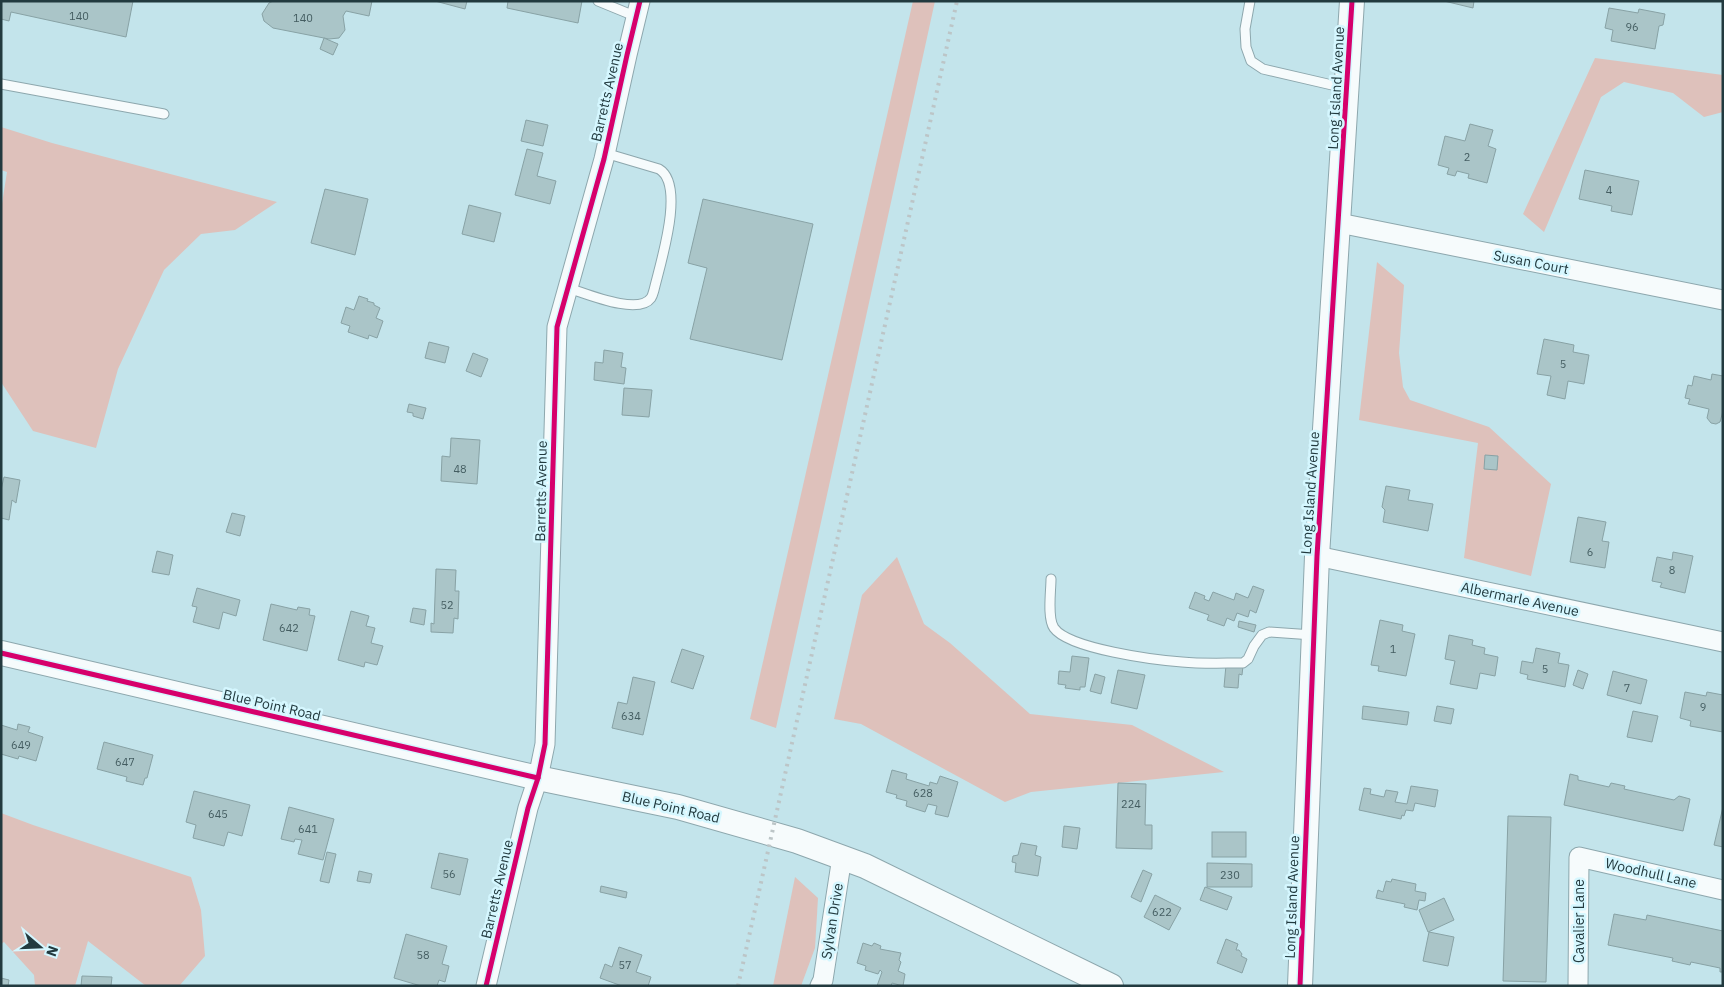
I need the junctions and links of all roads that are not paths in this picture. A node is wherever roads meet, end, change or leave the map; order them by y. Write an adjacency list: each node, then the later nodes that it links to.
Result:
1 (598, 1): 4 (lane)
2 (1250, 1): 6 (lane)
3 (1352, 1): 6 (street, Long Island Avenue)
4 (638, 9): 8 (street, Barretts Avenue)
5 (1, 84): 7 (lane)
6 (1347, 88): 9 (street, Long Island Avenue)
7 (164, 114)
8 (605, 153): 10 (street, Barretts Avenue); 10 (lane)
9 (1339, 223): 11 (street, Susan Court); 12 (street, Long Island Avenue)
10 (568, 288): 17 (street, Barretts Avenue)
11 (1723, 300)
12 (1317, 556): 14 (street, Long Island Avenue); 15 (street, Albermarle Avenue)
13 (1051, 579): 14 (lane)
14 (1313, 635): 24 (street, Long Island Avenue)
15 (1723, 642)
16 (1, 653): 17 (street, Blue Point Road)
17 (538, 778): 18 (street, Blue Point Road); 21 (street, Barretts Avenue)
18 (842, 857): 22 (street, Sylvan Drive); 23 (street, Blue Point Road)
19 (1579, 857): 20 (street, Woodhull Lane); 25 (street, Cavalier Lane)
20 (1723, 890)
21 (486, 986)
22 (820, 986)
23 (1111, 986)
24 (1300, 986)
25 (1578, 986)

